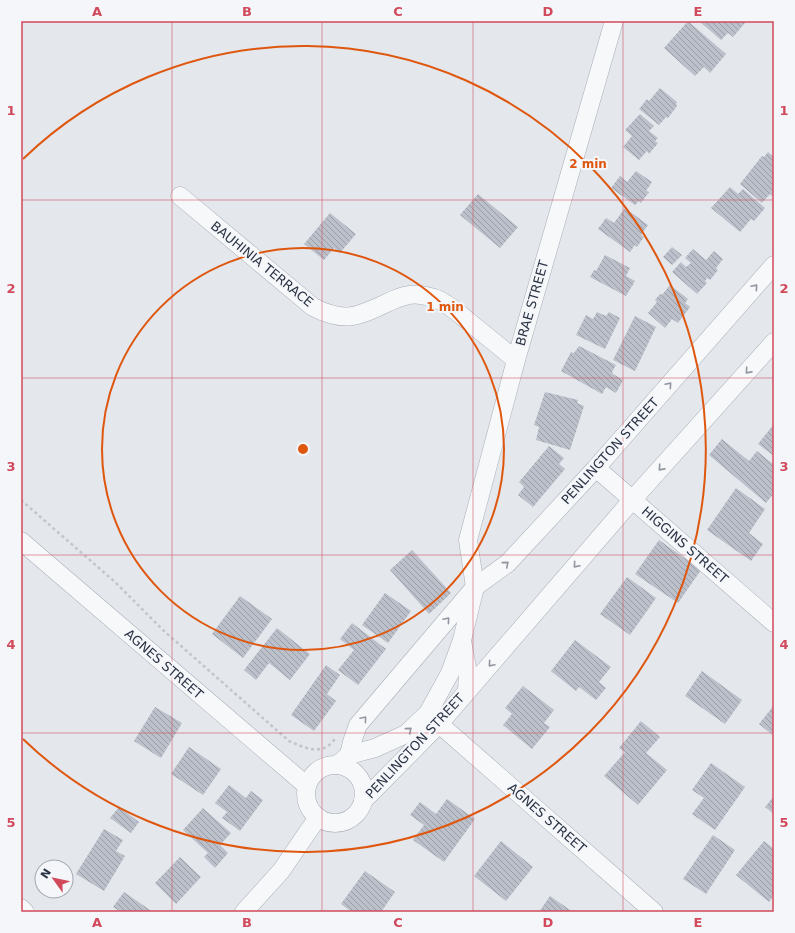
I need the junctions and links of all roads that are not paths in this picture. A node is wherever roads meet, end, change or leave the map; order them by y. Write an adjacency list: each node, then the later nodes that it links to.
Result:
1 (614, 21): 5 (street, BRAE STREET)
2 (180, 196): 5 (street, BAUHINIA TERRACE)
3 (774, 265): 6 (street, PENLINGTON STREET, one-way to 3)
4 (774, 342): 7 (street, PENLINGTON STREET, one-way to 7)
5 (516, 360): 9 (street, BRAE STREET)
6 (596, 468): 7 (street, HIGGINS STREET); 9 (street, PENLINGTON STREET, one-way to 6)
7 (633, 499): 10 (street, HIGGINS STREET); 12 (street, PENLINGTON STREET, one-way to 12)
8 (21, 541): 15 (street, AGNES STREET)
9 (474, 587): 11 (street, PENLINGTON STREET); 14 (street, one-way to 9)
10 (774, 624)
11 (462, 640): 12 (street, PENLINGTON STREET); 13 (street, PENLINGTON STREET)
12 (467, 691): 13 (street, PENLINGTON STREET)
13 (433, 719): 14 (street, PENLINGTON STREET, one-way to 13); 16 (street, PENLINGTON STREET); 21 (street, AGNES STREET)
14 (343, 760): 15 (street); 16 (street)
15 (307, 786): 17 (street)
16 (363, 801): 17 (street)
17 (318, 817): 20 (street)
18 (21, 908): 19 (street)
19 (25, 912)
20 (244, 912)
21 (654, 912)

